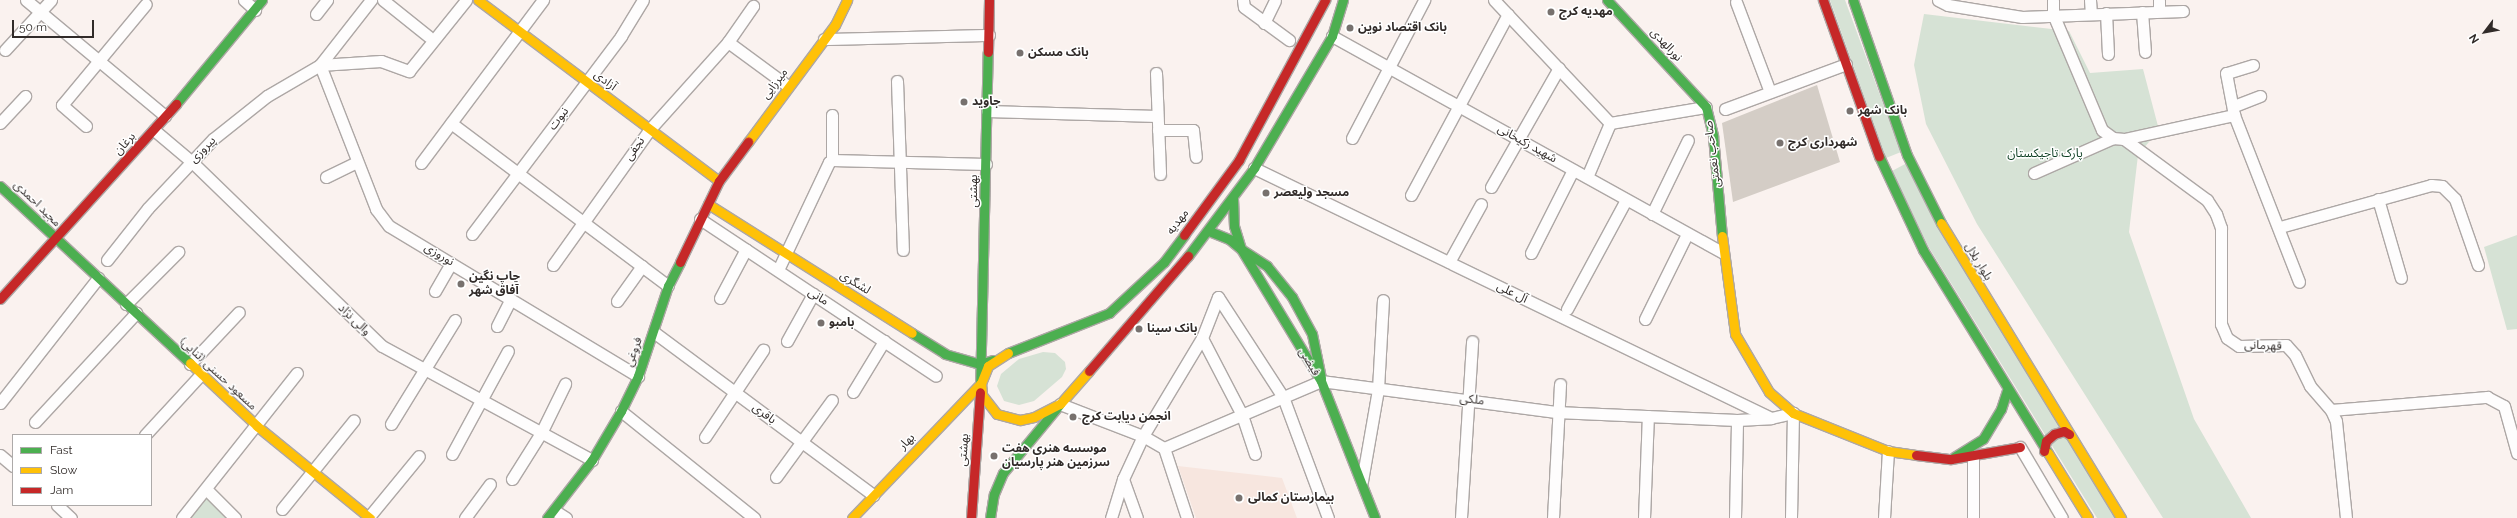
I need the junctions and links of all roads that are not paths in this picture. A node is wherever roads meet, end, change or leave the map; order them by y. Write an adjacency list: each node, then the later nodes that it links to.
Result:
1 (26, 0): 33 (street)
2 (50, 0): 33 (street)
3 (244, 0): 31 (street)
4 (262, 0): 31 (main road, برغان)
5 (327, 0): 37 (street)
6 (371, 0): 53 (street)
7 (383, 0): 43 (street)
8 (466, 0): 53 (street)
9 (478, 0): 41 (main road, آزادی)
10 (544, 0): 41 (street)
11 (643, 0): 59 (street, نبوت)
12 (989, 0): 42 (main road, بهشتی)
13 (1243, 0): 40 (street)
14 (1275, 0): 40 (street)
15 (1325, 0): 154 (main road, مهدیه)
16 (1343, 0): 44 (main road)
17 (1424, 0): 55 (street)
18 (1494, 0): 38 (street)
19 (1607, 0): 65 (main road, نورالهدی)
20 (1823, 0): 52 (main road)
21 (1853, 0): 190 (main road, بلوار بلال)
22 (1938, 0): 27 (street)
23 (2053, 0): 39 (street)
24 (2090, 0): 35 (street)
25 (845, 1): 45 (main road, میرزایی)
26 (1738, 1): 61 (street)
27 (1958, 3): 39 (street)
28 (146, 4): 51 (street)
29 (753, 6): 47 (street, نجفی)
30 (2159, 6): 32 (street); 34 (street)
31 (255, 10): 70 (main road, برغان)
32 (2183, 11)
33 (40, 12): 48 (street); 51 (street)
34 (2142, 12): 36 (street); 49 (street)
35 (2091, 13): 36 (street); 39 (street)
36 (2106, 13): 50 (street)
37 (316, 14)
38 (1508, 14): 56 (street); 64 (street)
39 (2053, 14): 80 (street)
40 (1264, 23): 46 (street)
41 (521, 32): 59 (main road, آزادی); 73 (street)
42 (989, 35): 45 (street); 68 (main road, بهشتی)
43 (428, 36)
44 (1332, 36): 55 (street, شهید زکیخانی); 91 (main road)
45 (824, 39): 60 (main road, میرزایی)
46 (1289, 40)
47 (728, 42): 60 (street); 76 (street, نجفی)
48 (5, 50)
49 (2145, 52)
50 (2108, 54)
51 (100, 61): 70 (street); 75 (street)
52 (1846, 64): 61 (street); 167 (main road)
53 (320, 65): 86 (street, پیروزی); 87 (street, نوروزی)
54 (2253, 65): 67 (street)
55 (1387, 66): 64 (street, شهید زکیخانی); 79 (street)
56 (1559, 68): 74 (street); 81 (street)
57 (1156, 73): 71 (street)
58 (897, 80): 88 (street)
59 (587, 82): 76 (main road, آزادی); 94 (street, نبوت)
60 (788, 86): 98 (main road, میرزایی)
61 (1770, 92): 66 (street)
62 (25, 96): 72 (street)
63 (2260, 96): 67 (street)
64 (1460, 107): 81 (street, شهید زکیخانی); 101 (street)
65 (1706, 107): 74 (street, صاحب نعمتی); 120 (main road, صاحب نعمتی)
66 (1725, 109)
67 (2234, 110): 82 (street); 110 (street)
68 (987, 111): 71 (street); 90 (main road, بهشتی)
69 (832, 115): 85 (street)
70 (165, 116): 77 (main road, برغان)
71 (1157, 116): 78 (street)
72 (0, 123)
73 (451, 123): 89 (street); 94 (street)
74 (1610, 123): 97 (street)
75 (86, 126)
76 (650, 129): 98 (main road, آزادی); 109 (street, نجفی)
77 (154, 130): 86 (street, والی نژاد); 114 (main road, برغان)
78 (1158, 130): 84 (street); 95 (street)
79 (1352, 138)
80 (2113, 138): 82 (street); 93 (street)
81 (1518, 139): 92 (street, شهید زکیخانی); 100 (street)
82 (2124, 139): 176 (street, قهرمانی)
83 (1688, 140): 107 (street)
84 (1196, 157)
85 (831, 161): 88 (street); 121 (street)
86 (192, 162): 122 (street, پیروزی); 157 (street, والی نژاد)
87 (357, 162): 96 (street); 124 (street, نوروزی)
88 (899, 162): 90 (street); 117 (street)
89 (421, 163)
90 (986, 164): 156 (main road, بهشتی)
91 (1254, 168): 102 (main road); 123 (street, آل علی)
92 (1573, 170): 97 (street, شهید زکیخانی); 119 (street)
93 (2034, 173)
94 (518, 174): 109 (street); 112 (street, نبوت)
95 (1160, 174)
96 (326, 177)
97 (1587, 178): 104 (street, شهید زکیخانی)
98 (719, 181): 105 (main road, فروغی)
99 (0, 186): 114 (main road, مجید احمدی)
100 (1491, 187)
101 (1411, 195)
102 (1233, 198): 111 (main road); 116 (main road)
103 (2378, 199): 110 (street); 126 (street); 130 (street)
104 (1626, 200): 107 (street, شهید زکیخانی); 141 (street)
105 (708, 204): 108 (main road, فروغی); 121 (main road, لشگری)
106 (1481, 204): 123 (street)
107 (1652, 214): 113 (street, شهید زکیخانی)
108 (700, 219): 115 (street, مانی); 132 (main road, فروغی)
109 (583, 222): 125 (street, نجفی); 127 (street)
110 (2280, 227): 131 (street)
111 (1209, 231): 116 (main road, فیضی); 175 (main road)
112 (472, 234)
113 (1687, 234): 120 (street, شهید زکیخانی); 144 (street)
114 (57, 240): 129 (main road, مسعود حسنی (ثنایی)); 136 (main road, برغان)
115 (746, 249): 128 (street, مانی); 135 (street)
116 (1241, 249): 162 (main road, فیضی); 162 (main road)
117 (903, 250)
118 (178, 252): 140 (street)
119 (1531, 253)
120 (1723, 253): 180 (main road, صاحب نعمتی)
121 (786, 254): 128 (street); 156 (main road, لشگری)
122 (107, 260)
123 (1449, 262): 182 (street, آل علی)
124 (451, 263): 133 (street); 137 (street, نوروزی)
125 (553, 265)
126 (2478, 265)
127 (642, 266): 132 (street); 139 (street)
128 (778, 270): 134 (street, مانی)
129 (98, 278): 140 (main road, مسعود حسنی (ثنایی)); 174 (street)
130 (2401, 278)
131 (2299, 282)
132 (668, 286): 147 (main road, فروغی)
133 (435, 291)
134 (813, 294): 149 (street); 150 (street, مانی)
135 (720, 298)
136 (0, 299)
137 (511, 299): 146 (street); 160 (street, نوروزی)
138 (1383, 300): 166 (street)
139 (617, 301)
140 (126, 304): 143 (main road, مسعود حسنی (ثنایی))
141 (1567, 309)
142 (239, 312): 155 (street)
143 (136, 313): 155 (main road, مسعود حسنی (ثنایی)); 185 (street)
144 (1645, 319)
145 (455, 320): 157 (street)
146 (497, 326)
147 (655, 333): 160 (main road, فروغی); 168 (street, باقری)
148 (1202, 338): 170 (street); 179 (street); 191 (street)
149 (787, 341)
150 (884, 341): 161 (street, مانی); 169 (street)
151 (1472, 341): 171 (street)
152 (763, 350): 168 (street)
153 (508, 351): 172 (street)
154 (996, 359): 156 (main road); 163 (main road, مهدیه)
155 (190, 364): 159 (main road, مسعود حسنی (ثنایی))
156 (980, 364): 163 (main road, بهشتی)
157 (423, 370): 172 (street, والی نژاد); 186 (street)
158 (297, 373): 187 (street)
159 (201, 374): 187 (main road, مسعود حسنی (ثنایی)); 189 (street)
160 (638, 376): 177 (main road, فروغی)
161 (936, 376)
162 (1321, 381): 166 (street, ملکی); 170 (street); 211 (main road, فیضی)
163 (981, 383): 175 (main road); 214 (main road, بهار); 227 (main road, بهشتى)
164 (565, 384): 188 (street)
165 (1560, 384): 178 (street)
166 (1378, 389): 171 (street, ملکی); 211 (street)
167 (2007, 391): 197 (main road); 204 (main road)
168 (735, 392): 192 (street); 193 (street, باقری)
169 (853, 392)
170 (1283, 397): 179 (street); 232 (street)
171 (1467, 399): 178 (street, ملکی); 234 (street)
172 (479, 400): 188 (street, والی نژاد); 199 (street)
173 (832, 400): 193 (street)
174 (0, 403)
175 (1060, 404): 191 (street); 228 (main road)
176 (2331, 410): 198 (street); 243 (street, قهرمانی)
177 (621, 411): 205 (main road, فروغی); 225 (street)
178 (1556, 412): 181 (street, ملکی); 235 (street)
179 (1242, 415): 195 (street); 200 (street)
180 (1798, 415): 182 (street, ملکی); 196 (main road); 238 (street)
181 (1648, 416): 184 (street, ملکی); 236 (street)
182 (1771, 418): 184 (street, ملکی)
183 (354, 420): 207 (street)
184 (1737, 420): 237 (street)
185 (35, 422)
186 (391, 424)
187 (257, 426): 207 (main road, مسعود حسنی (ثنایی)); 213 (street)
188 (541, 433): 205 (street, والی نژاد); 209 (street)
189 (146, 434)
190 (2069, 434): 197 (main road); 242 (main road, بلوار بلال)
191 (1143, 436): 195 (street); 210 (street)
192 (705, 438)
193 (801, 442): 208 (street); 214 (street, باقری)
194 (2020, 447): 203 (main road); 218 (street)
195 (1164, 448): 231 (street)
196 (1888, 451): 204 (main road); 239 (street)
197 (2044, 451): 241 (main road)
198 (2517, 452)
199 (452, 454)
200 (1255, 454)
201 (0, 455): 206 (street)
202 (419, 456): 222 (street)
203 (1973, 457): 204 (main road); 240 (street)
204 (1951, 459)
205 (592, 460): 217 (main road, فروغی)
206 (12, 465)
207 (313, 472): 216 (street); 222 (main road, مسعود حسنی (ثنایی))
208 (776, 477)
209 (512, 479)
210 (1123, 479): 229 (street); 230 (street)
211 (1362, 481): 233 (main road, فیضی)
212 (490, 484): 223 (street)
213 (206, 489): 220 (street); 221 (street)
214 (873, 495): 226 (main road, بهار)
215 (58, 506): 219 (street)
216 (282, 509)
217 (551, 514): 224 (street)
218 (2058, 515)
219 (72, 518)
220 (182, 518)
221 (235, 518)
222 (369, 518)
223 (465, 518)
224 (566, 518)
225 (754, 518)
226 (852, 518)
227 (971, 518)
228 (990, 518)
229 (1111, 518)
230 (1137, 518)
231 (1187, 518)
232 (1328, 518)
233 (1374, 518)
234 (1461, 518)
235 (1553, 518)
236 (1644, 518)
237 (1735, 518)
238 (1791, 518)
239 (1884, 518)
240 (1973, 518)
241 (2088, 518)
242 (2121, 518)
243 (2346, 518)

